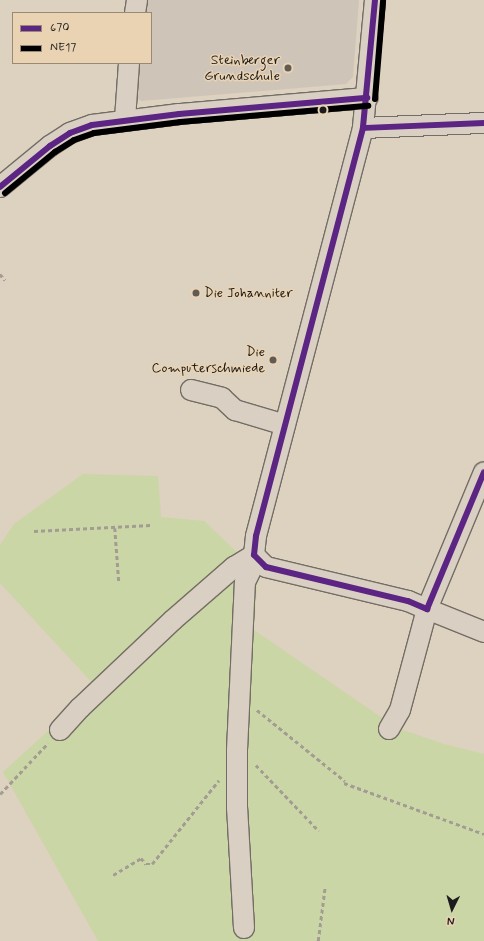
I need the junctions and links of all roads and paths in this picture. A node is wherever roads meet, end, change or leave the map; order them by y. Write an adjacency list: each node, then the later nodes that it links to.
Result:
1 (137, 0): 3 (street)
2 (375, 0): 5 (street)
3 (135, 12)
4 (129, 64): 6 (street)
5 (367, 98): 6 (street); 8 (street)
6 (125, 119): 9 (street)
7 (484, 123): 8 (street)
8 (363, 128): 13 (street)
9 (0, 187)
10 (0, 274): 11 (path)
11 (5, 280)
12 (191, 390): 13 (street)
13 (285, 425): 18 (street)
14 (484, 472): 20 (street)
15 (151, 525): 16 (path)
16 (115, 528): 17 (path); 19 (path)
17 (34, 531)
18 (255, 555): 20 (street); 24 (street); 32 (street)
19 (118, 582)
20 (427, 610): 21 (street); 23 (street)
21 (484, 632)
22 (255, 708): 29 (path)
23 (389, 729)
24 (60, 730): 27 (path)
25 (251, 760): 28 (path)
26 (224, 774): 30 (path)
27 (0, 794)
28 (319, 831)
29 (484, 834)
30 (113, 875)
31 (326, 886): 33 (path)
32 (244, 928)
33 (318, 941)

